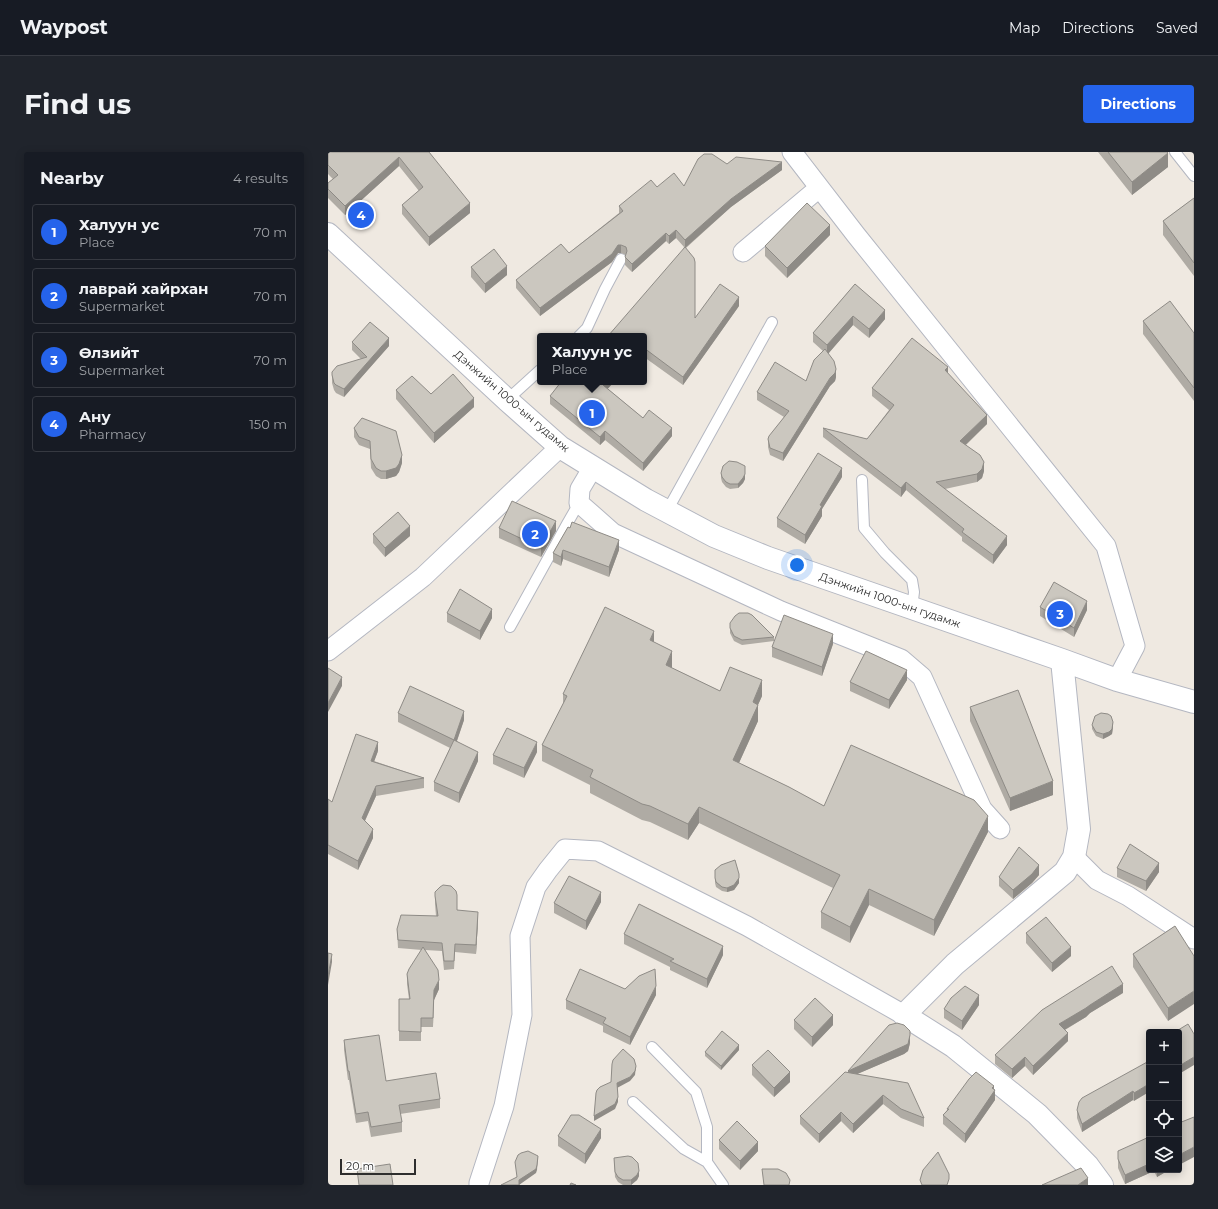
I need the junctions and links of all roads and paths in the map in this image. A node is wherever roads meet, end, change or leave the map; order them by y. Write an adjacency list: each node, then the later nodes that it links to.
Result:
1 (1175, 152): 3 (lane)
2 (796, 155): 4 (street)
3 (1194, 176)
4 (819, 188): 6 (street); 21 (street)
5 (328, 234): 11 (main road, Дэнжийн 1000-ын гудамж)
6 (743, 252)
7 (621, 259): 9 (lane)
8 (772, 322): 16 (lane)
9 (582, 333)
10 (537, 373): 11 (lane)
11 (507, 400): 12 (main road, Дэнжийн 1000-ын гудамж)
12 (560, 447): 13 (main road, Дэнжийн 1000-ын гудамж); 19 (street)
13 (593, 467): 15 (street); 16 (main road, Дэнжийн 1000-ын гудамж)
14 (862, 480): 17 (lane)
15 (579, 503): 18 (lane); 23 (street)
16 (667, 511): 17 (main road, Дэнжийн 1000-ын гудамж)
17 (912, 608): 20 (main road, Дэнжийн 1000-ын гудамж)
18 (510, 627)
19 (328, 651)
20 (1062, 660): 21 (main road, Дэнжийн 1000-ын гудамж); 24 (main road)
21 (1117, 680): 22 (main road, Дэнжийн 1000-ын гудамж)
22 (1194, 702)
23 (1000, 829)
24 (1074, 857): 25 (street); 26 (main road)
25 (1194, 939)
26 (904, 1015): 30 (street); 32 (main road)
27 (652, 1048): 29 (lane)
28 (633, 1102): 29 (lane)
29 (707, 1162): 31 (lane)
30 (479, 1185)
31 (723, 1185)
32 (1102, 1185)

